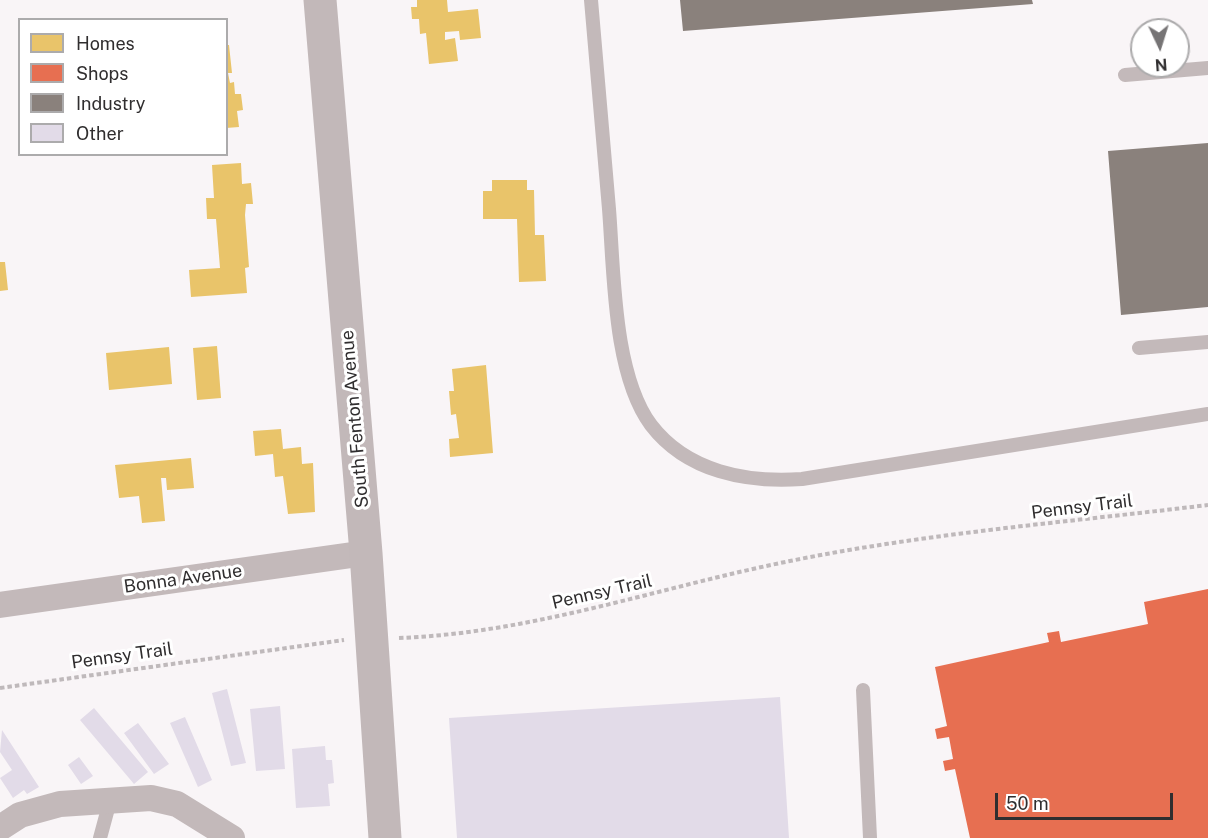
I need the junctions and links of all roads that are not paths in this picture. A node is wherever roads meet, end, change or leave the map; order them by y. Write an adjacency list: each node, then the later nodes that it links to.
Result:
1 (320, 0): 8 (street, South Fenton Avenue)
2 (591, 0): 7 (lane)
3 (1208, 68): 4 (lane)
4 (1125, 75)
5 (1208, 342): 6 (lane)
6 (1139, 348)
7 (1208, 414)
8 (366, 553): 9 (street, Bonna Avenue); 15 (street, South Fenton Avenue)
9 (0, 605)
10 (863, 690): 16 (lane)
11 (110, 801): 12 (street); 13 (lane); 14 (street)
12 (0, 828)
13 (100, 838)
14 (232, 838)
15 (385, 838)
16 (870, 838)

